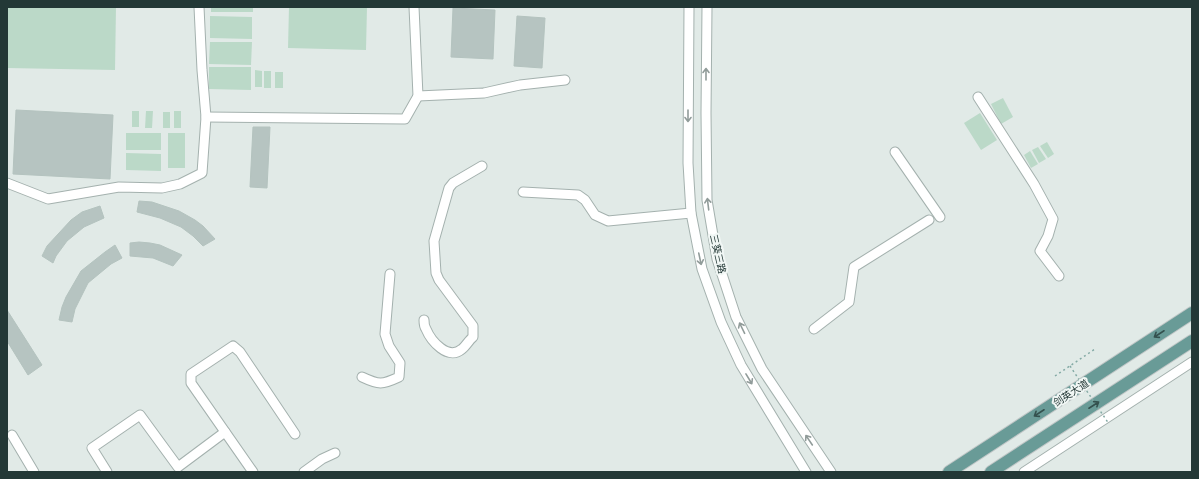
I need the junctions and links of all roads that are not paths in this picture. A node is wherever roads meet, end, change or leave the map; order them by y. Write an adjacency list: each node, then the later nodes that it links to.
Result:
1 (199, 7): 8 (street)
2 (414, 7): 6 (street)
3 (688, 7): 13 (street, 三葵三路, one-way to 13)
4 (707, 7): 33 (street, 三葵三路, one-way to 4)
5 (565, 80): 6 (street)
6 (418, 96): 8 (street)
7 (978, 97): 17 (street)
8 (206, 116): 11 (street)
9 (895, 152): 14 (street)
10 (482, 166): 19 (street)
11 (7, 183)
12 (523, 192): 13 (street)
13 (690, 213): 32 (street, 三葵三路, one-way to 32)
14 (940, 217)
15 (929, 220): 20 (street)
16 (390, 274): 23 (street)
17 (1059, 276)
18 (1192, 313): 34 (main road, 剑英大道, one-way to 34)
19 (424, 320)
20 (814, 328)
21 (1192, 342): 35 (main road, one-way to 21)
22 (1192, 362): 36 (street)
23 (362, 377)
24 (225, 432): 25 (street); 29 (street); 30 (street)
25 (295, 434)
26 (12, 435): 28 (street)
27 (335, 453): 31 (street)
28 (34, 472)
29 (107, 472)
30 (253, 472)
31 (304, 472)
32 (806, 472)
33 (831, 472)
34 (949, 472)
35 (991, 472)
36 (1024, 472)

